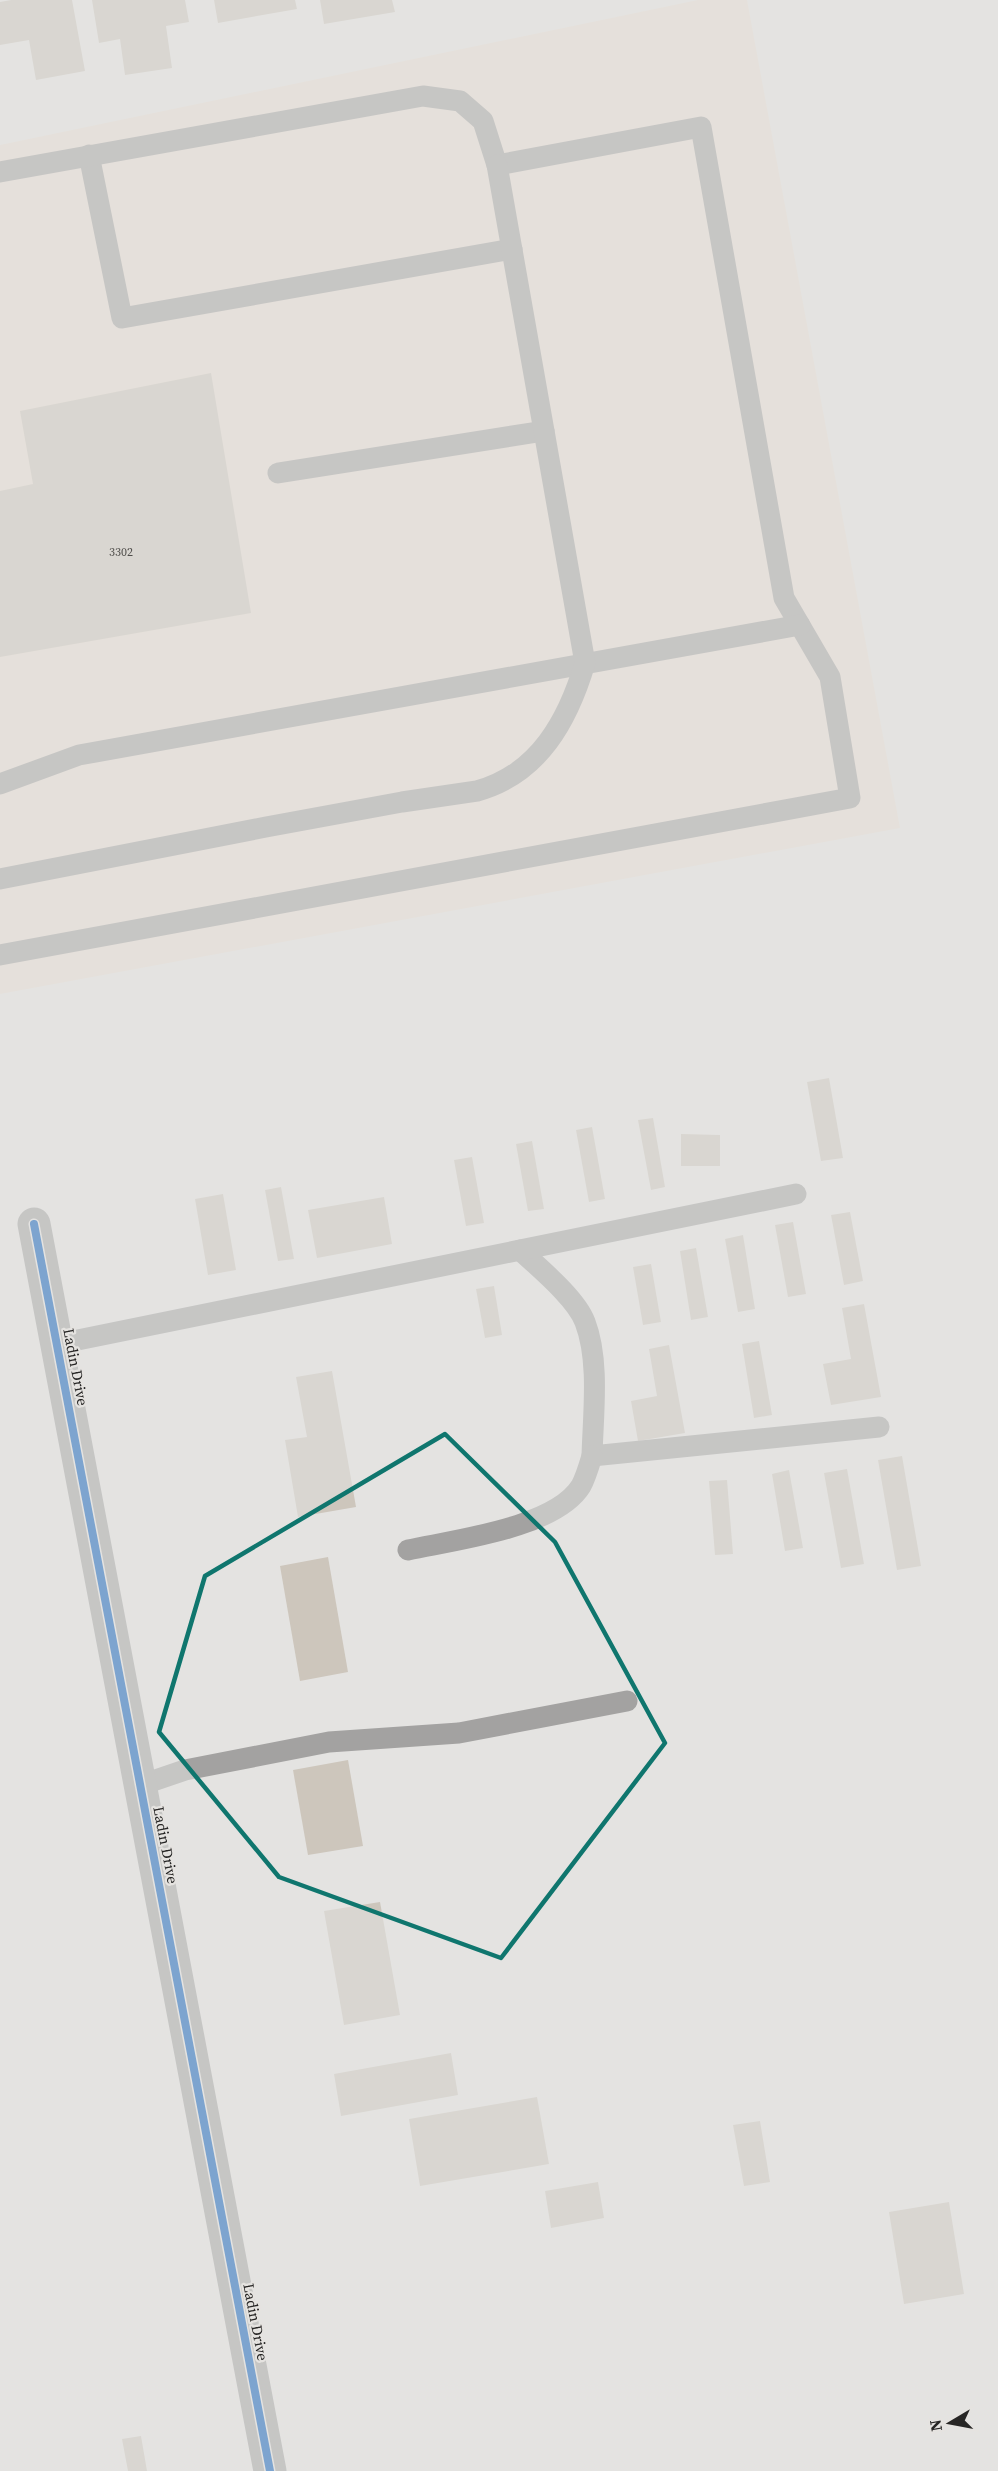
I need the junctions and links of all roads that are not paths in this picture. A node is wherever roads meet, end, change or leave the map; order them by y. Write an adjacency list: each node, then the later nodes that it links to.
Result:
1 (89, 155): 2 (lane); 3 (lane); 4 (lane)
2 (497, 165): 4 (lane); 7 (lane)
3 (0, 172)
4 (512, 249): 5 (lane)
5 (544, 431): 6 (lane); 8 (lane)
6 (278, 472)
7 (800, 625): 8 (lane); 11 (lane)
8 (585, 663): 9 (lane); 10 (lane)
9 (0, 784)
10 (0, 879)
11 (0, 955)
12 (796, 1194): 14 (lane)
13 (34, 1224): 15 (street, Ladin Drive)
14 (520, 1250): 15 (lane); 17 (lane)
15 (58, 1344): 20 (street, Ladin Drive)
16 (879, 1427): 17 (lane)
17 (592, 1456): 18 (lane)
18 (408, 1550)
19 (627, 1701): 20 (lane)
20 (141, 1785): 21 (street, Ladin Drive)
21 (270, 2471)

